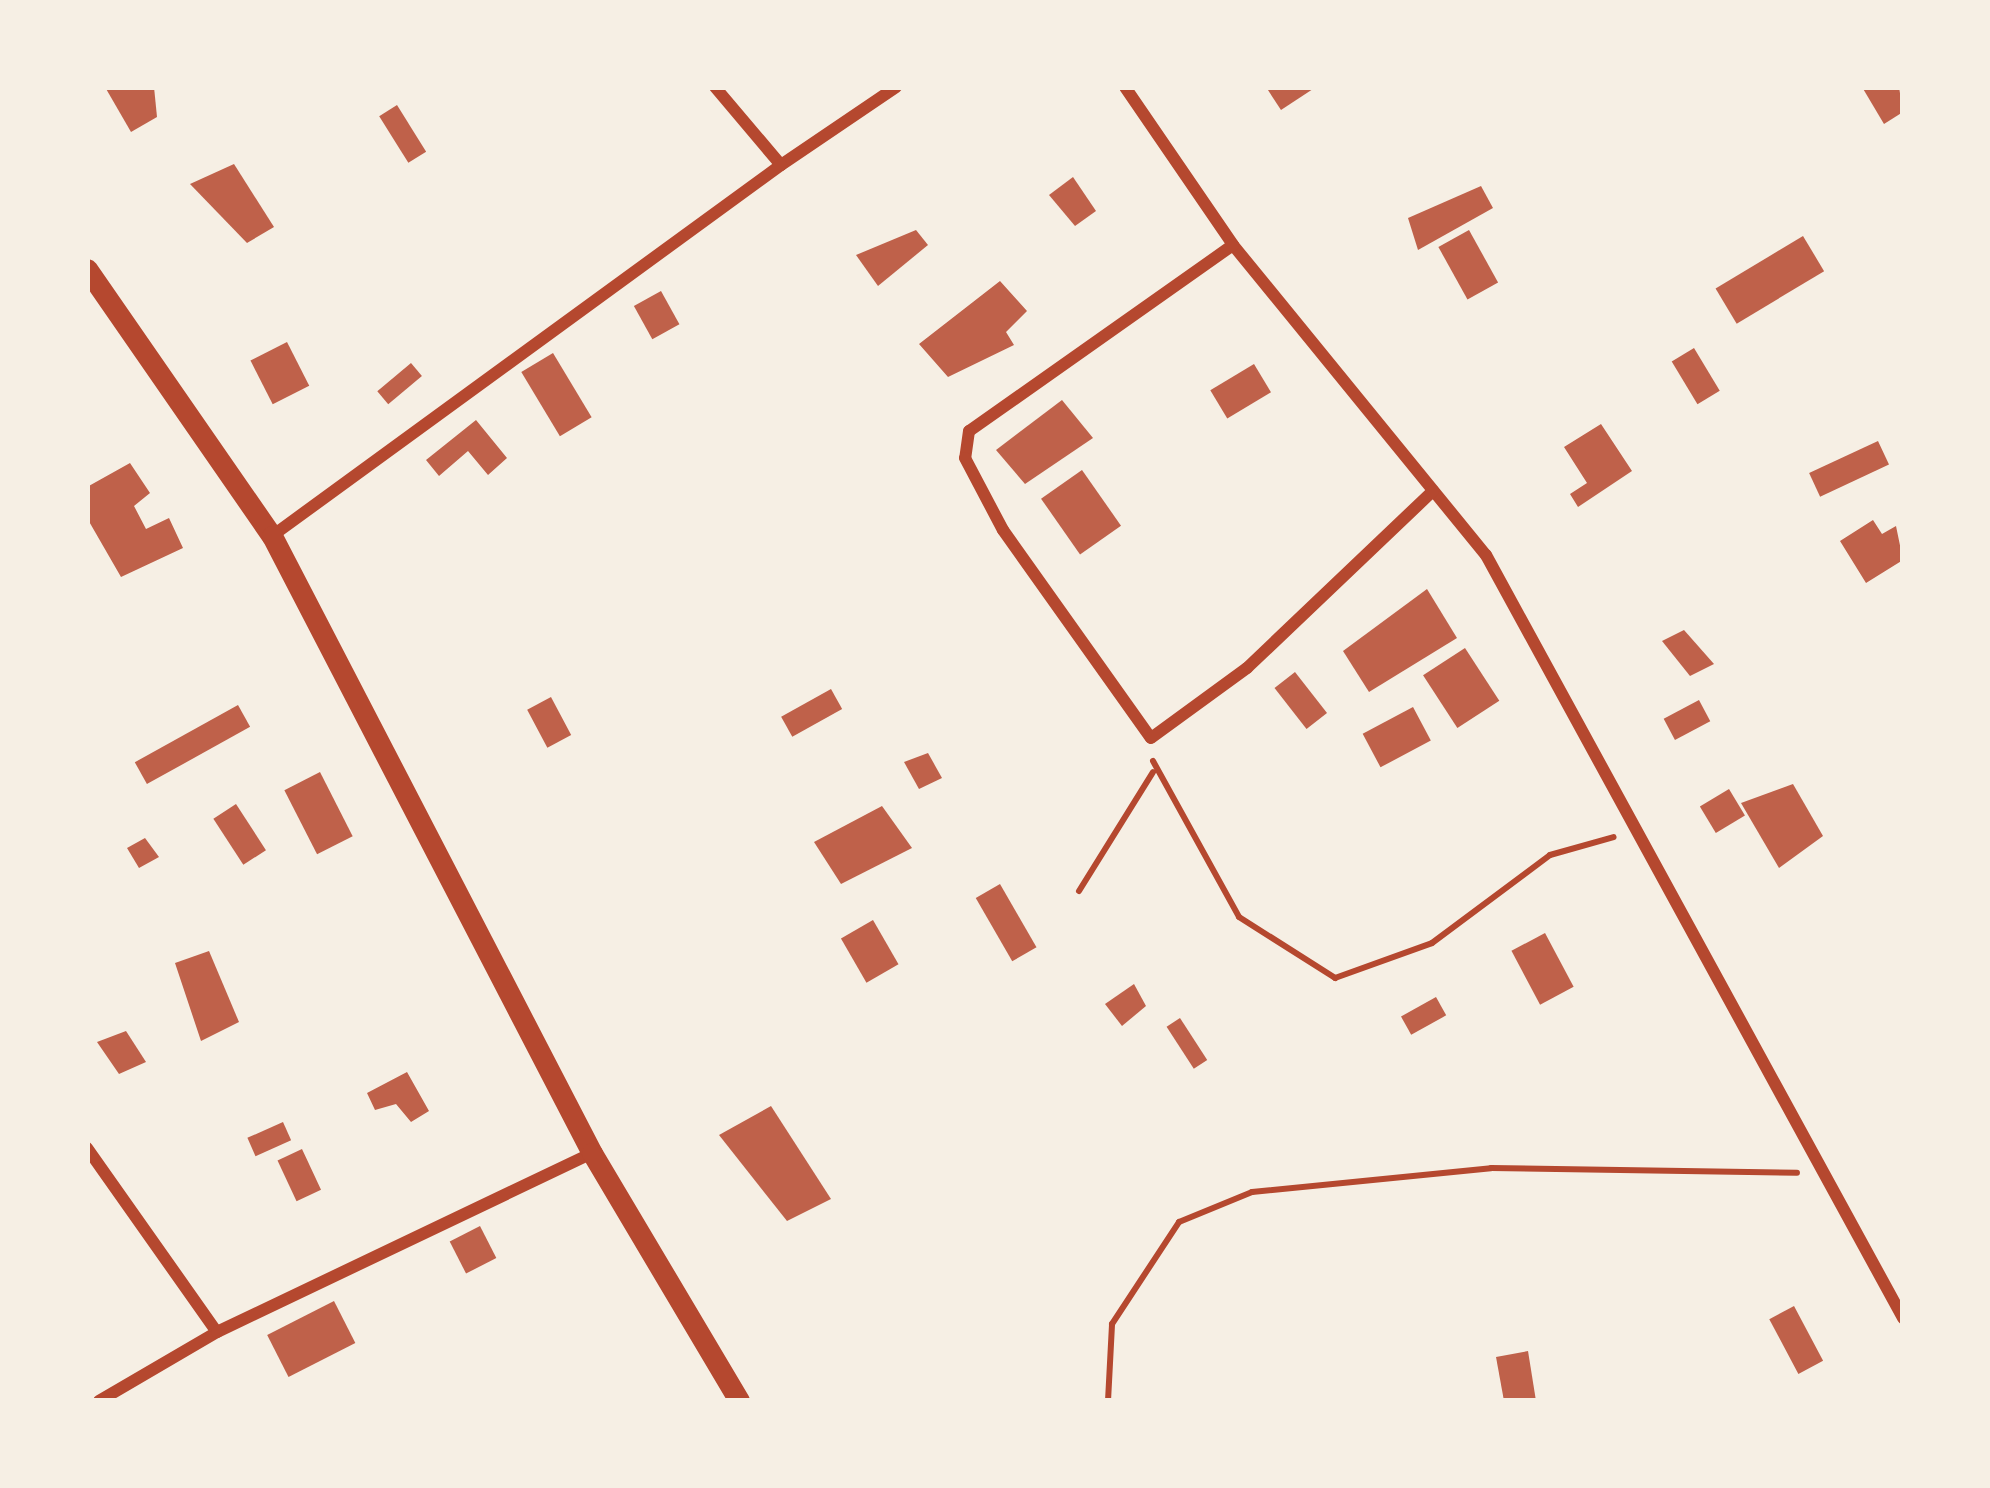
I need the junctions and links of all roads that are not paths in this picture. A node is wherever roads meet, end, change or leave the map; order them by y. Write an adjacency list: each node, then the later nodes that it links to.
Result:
1 (715, 87): 4 (street)
2 (896, 87): 4 (street)
3 (1124, 87): 5 (street)
4 (781, 165): 8 (street)
5 (1233, 245): 7 (street); 7 (street)
6 (87, 269): 8 (street)
7 (1433, 491): 11 (street)
8 (272, 536): 10 (street)
9 (87, 1148): 12 (street)
10 (592, 1153): 12 (street); 14 (street)
11 (1903, 1318)
12 (217, 1332): 13 (street)
13 (99, 1401)
14 (739, 1401)

